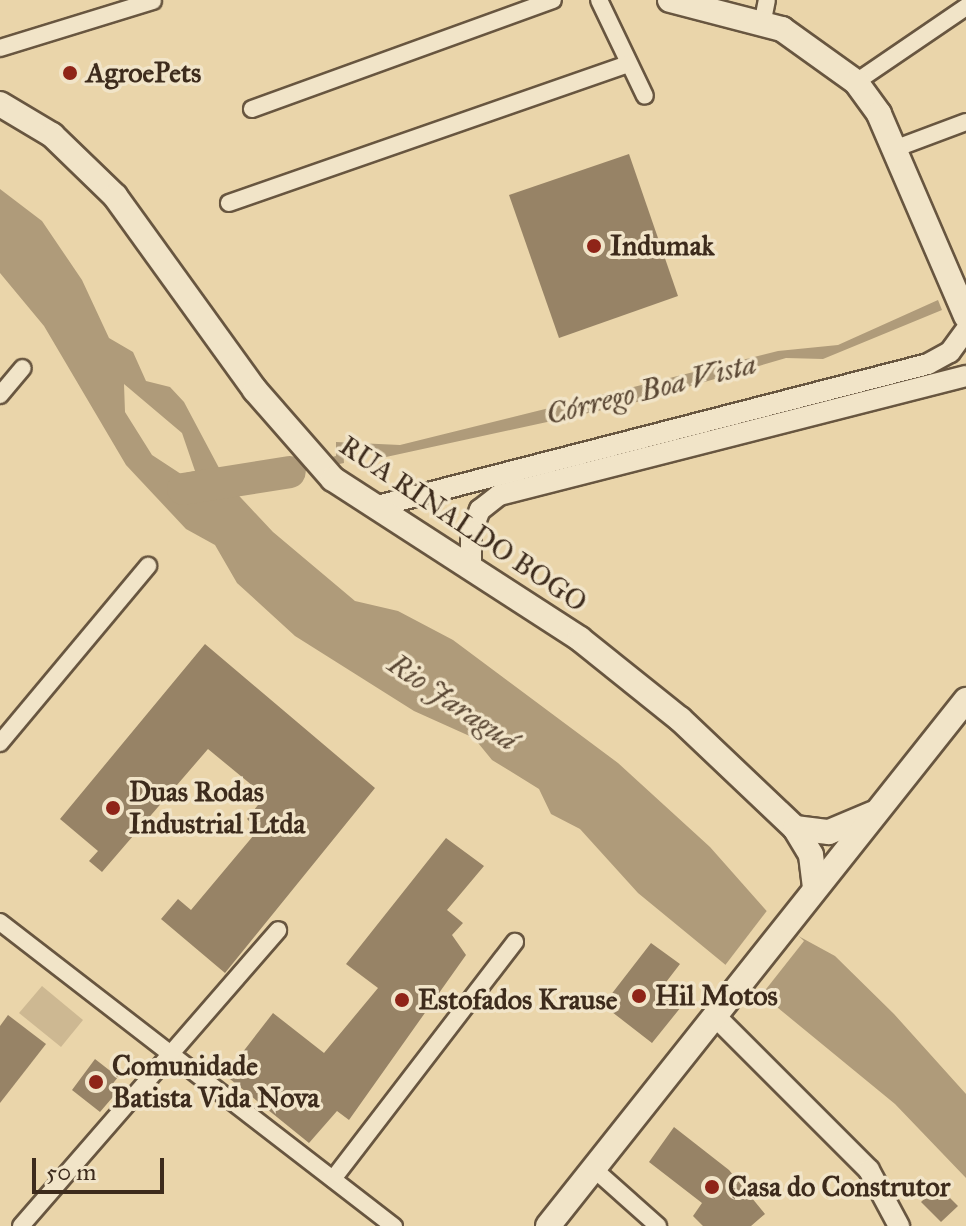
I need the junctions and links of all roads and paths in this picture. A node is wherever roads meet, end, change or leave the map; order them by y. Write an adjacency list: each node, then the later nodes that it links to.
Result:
1 (553, 0): 12 (street)
2 (599, 0): 8 (street)
3 (670, 0): 6 (main road)
4 (153, 1): 7 (street)
5 (966, 7): 9 (street)
6 (765, 10): 9 (main road)
7 (0, 48)
8 (629, 64): 10 (street); 15 (street)
9 (856, 82): 14 (main road)
10 (645, 96)
11 (0, 104): 21 (main road, RUA RINALDO BOGO)
12 (252, 109)
13 (966, 122): 14 (street)
14 (894, 149): 16 (main road)
15 (229, 203)
16 (963, 309)
17 (966, 330): 21 (street)
18 (23, 368): 20 (street)
19 (966, 376): 23 (street)
20 (0, 395)
21 (374, 507): 23 (main road, RUA RINALDO BOGO)
22 (148, 566): 25 (street)
23 (471, 567): 27 (main road, RUA RINALDO BOGO)
24 (966, 700): 26 (main road)
25 (0, 743)
26 (874, 813): 27 (main road); 28 (main road)
27 (795, 828): 28 (main road, RUA RINALDO BOGO)
28 (810, 894): 32 (main road)
29 (0, 922): 33 (street)
30 (278, 930): 33 (street)
31 (515, 942): 35 (street)
32 (722, 1005): 34 (main road); 40 (street)
33 (168, 1052): 35 (street); 36 (street)
34 (593, 1168): 38 (main road); 39 (street)
35 (333, 1179): 37 (street)
36 (21, 1226)
37 (394, 1226)
38 (548, 1226)
39 (658, 1226)
40 (899, 1226)

